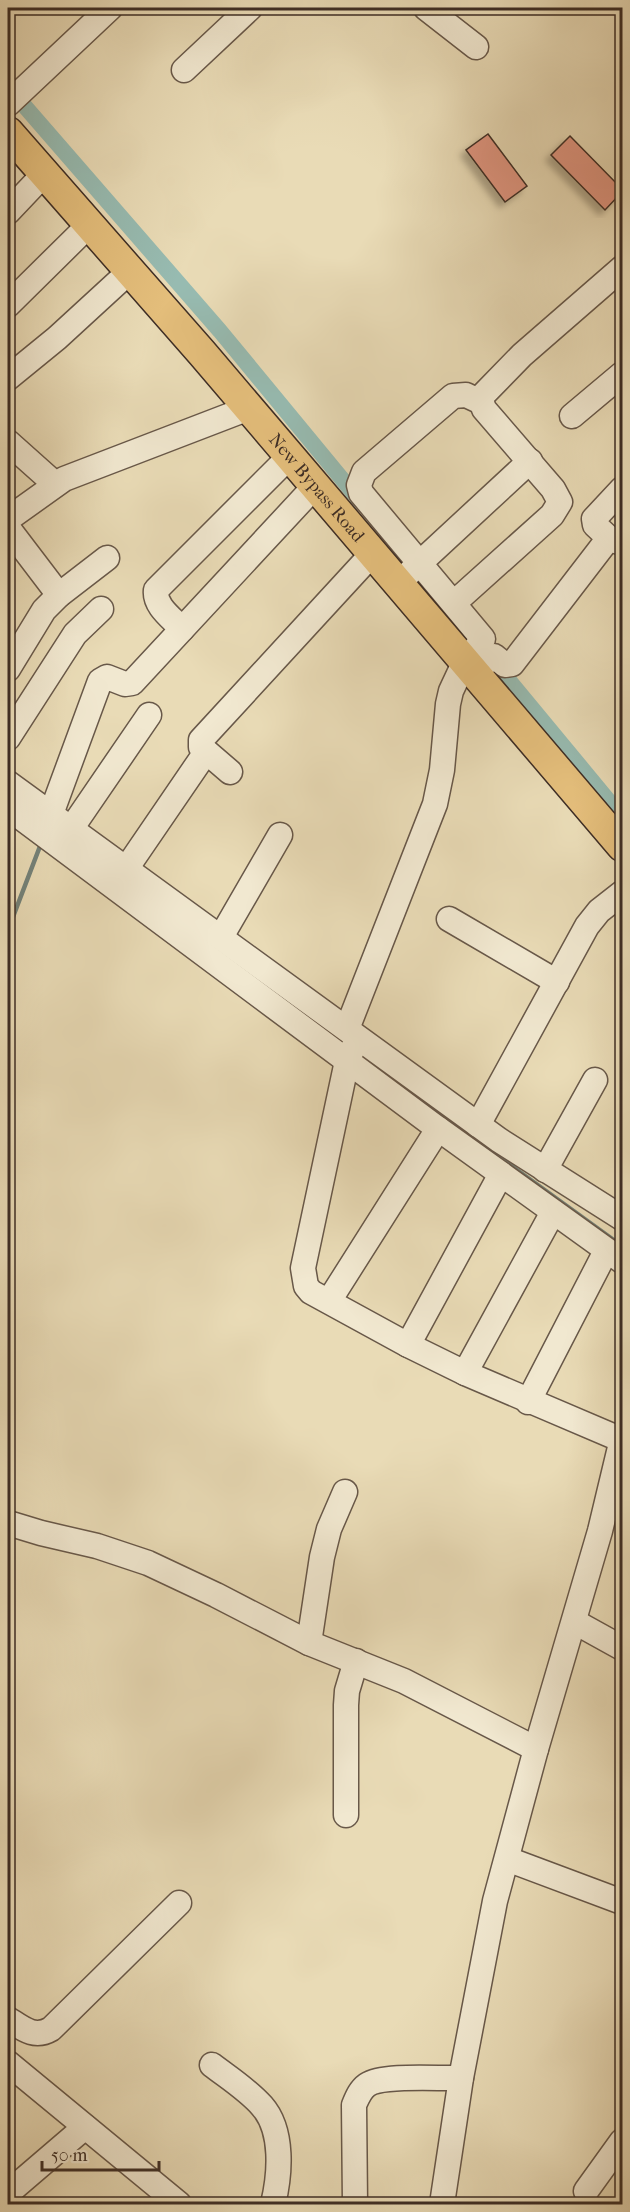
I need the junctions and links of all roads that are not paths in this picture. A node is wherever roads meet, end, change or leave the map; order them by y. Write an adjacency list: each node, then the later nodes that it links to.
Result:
1 (110, 8): 6 (street)
2 (250, 8): 5 (street)
3 (426, 8): 4 (street)
4 (476, 47)
5 (184, 70)
6 (13, 98)
7 (8, 132): 8 (main road, New Bypass Road)
8 (44, 174): 9 (street); 10 (main road, New Bypass Road)
9 (8, 213)
10 (89, 225): 12 (main road, New Bypass Road); 13 (street)
11 (622, 268): 16 (street)
12 (130, 271): 15 (street); 17 (main road, New Bypass Road)
13 (8, 305)
14 (622, 374): 18 (street)
15 (8, 378)
16 (481, 402): 21 (street); 30 (street)
17 (249, 408): 20 (main road, New Bypass Road); 22 (street)
18 (572, 416)
19 (8, 442): 22 (street)
20 (290, 456): 23 (main road, New Bypass Road); 34 (street)
21 (530, 461): 30 (street); 32 (street)
22 (55, 484): 25 (street)
23 (315, 486): 28 (main road, New Bypass Road); 34 (street)
24 (622, 489): 27 (street)
25 (8, 519)
26 (8, 528): 31 (street)
27 (616, 541): 35 (street)
28 (373, 553): 30 (main road, New Bypass Road); 39 (street)
29 (107, 558): 31 (street)
30 (412, 572): 32 (street); 35 (main road, New Bypass Road)
31 (59, 595): 36 (street)
32 (454, 603): 35 (street)
33 (101, 609): 38 (street)
34 (182, 629): 43 (street)
35 (478, 657): 46 (main road, New Bypass Road); 52 (street)
36 (10, 660)
37 (149, 715): 44 (street)
38 (8, 738)
39 (206, 752): 40 (street); 47 (street)
40 (230, 772)
41 (8, 783): 43 (street)
42 (8, 808): 52 (street)
43 (51, 814): 44 (street)
44 (71, 829): 47 (street)
45 (280, 835): 50 (street)
46 (622, 846)
47 (126, 869): 50 (street)
48 (622, 893): 51 (street)
49 (449, 919): 51 (street)
50 (221, 937): 52 (street)
51 (557, 982): 54 (street)
52 (351, 1046): 54 (street); 55 (street); 61 (street)
53 (595, 1080): 56 (street)
54 (478, 1125): 56 (street)
55 (438, 1129): 57 (street); 61 (street)
56 (545, 1170): 59 (street)
57 (501, 1174): 58 (street); 62 (street)
58 (553, 1212): 60 (street); 63 (street)
59 (622, 1218)
60 (614, 1256): 64 (street)
61 (329, 1301): 62 (street)
62 (408, 1345): 63 (street)
63 (465, 1373): 64 (street)
64 (528, 1402): 65 (street)
65 (621, 1452): 68 (street)
66 (345, 1492): 69 (street)
67 (8, 1523): 69 (street)
68 (575, 1622): 70 (street); 72 (street)
69 (309, 1643): 71 (street)
70 (622, 1648)
71 (356, 1661): 72 (street); 73 (street)
72 (536, 1749): 74 (street)
73 (346, 1815)
74 (507, 1860): 75 (street); 80 (street)
75 (622, 1902)
76 (179, 1903): 77 (street)
77 (8, 2019)
78 (8, 2063): 81 (street)
79 (212, 2065): 86 (street)
80 (461, 2078): 87 (street); 88 (street)
81 (85, 2127): 84 (street); 85 (street)
82 (622, 2141): 83 (street)
83 (586, 2191)
84 (8, 2193)
85 (173, 2203)
86 (273, 2205)
87 (355, 2205)
88 (442, 2205)

